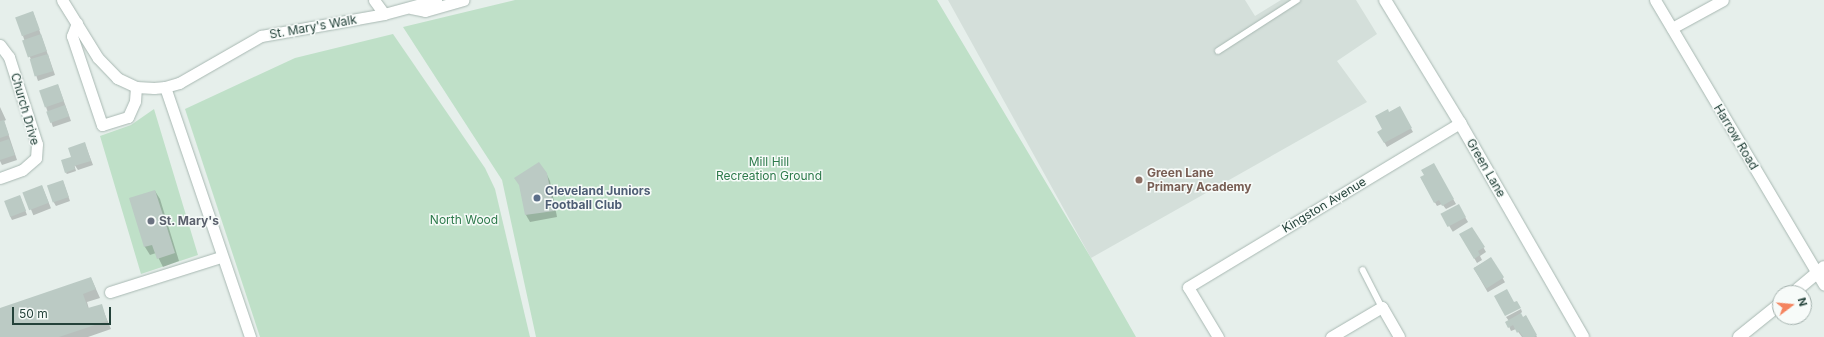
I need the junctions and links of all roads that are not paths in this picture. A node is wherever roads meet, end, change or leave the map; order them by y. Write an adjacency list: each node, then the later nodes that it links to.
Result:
1 (62, 0): 11 (street)
2 (374, 0): 10 (street)
3 (436, 0): 9 (street, St. Mary's Walk)
4 (463, 0): 9 (street)
5 (1297, 0): 14 (lane)
6 (1385, 0): 17 (street, Green Lane)
7 (1655, 0): 12 (street, Harrow Road)
8 (1723, 0): 12 (street)
9 (411, 8): 10 (street, St. Mary's Walk)
10 (384, 14): 16 (street, St. Mary's Walk)
11 (77, 23): 15 (street); 15 (street)
12 (1672, 28): 21 (street, Harrow Road)
13 (0, 45): 18 (street, Church Drive)
14 (1218, 51)
15 (136, 87): 16 (street, St. Mary's Walk)
16 (165, 87): 19 (street)
17 (1460, 123): 28 (street, Kingston Avenue); 31 (street, Green Lane)
18 (0, 178)
19 (221, 257): 24 (street); 27 (street)
20 (1363, 270): 25 (lane)
21 (1820, 271): 22 (street, Harrow Road); 23 (street)
22 (1824, 284)
23 (1803, 285)
24 (110, 292)
25 (1382, 307): 29 (street); 30 (street)
26 (1772, 310): 32 (street)
27 (250, 337)
28 (1218, 337)
29 (1331, 337)
30 (1399, 337)
31 (1583, 337)
32 (1739, 337)

